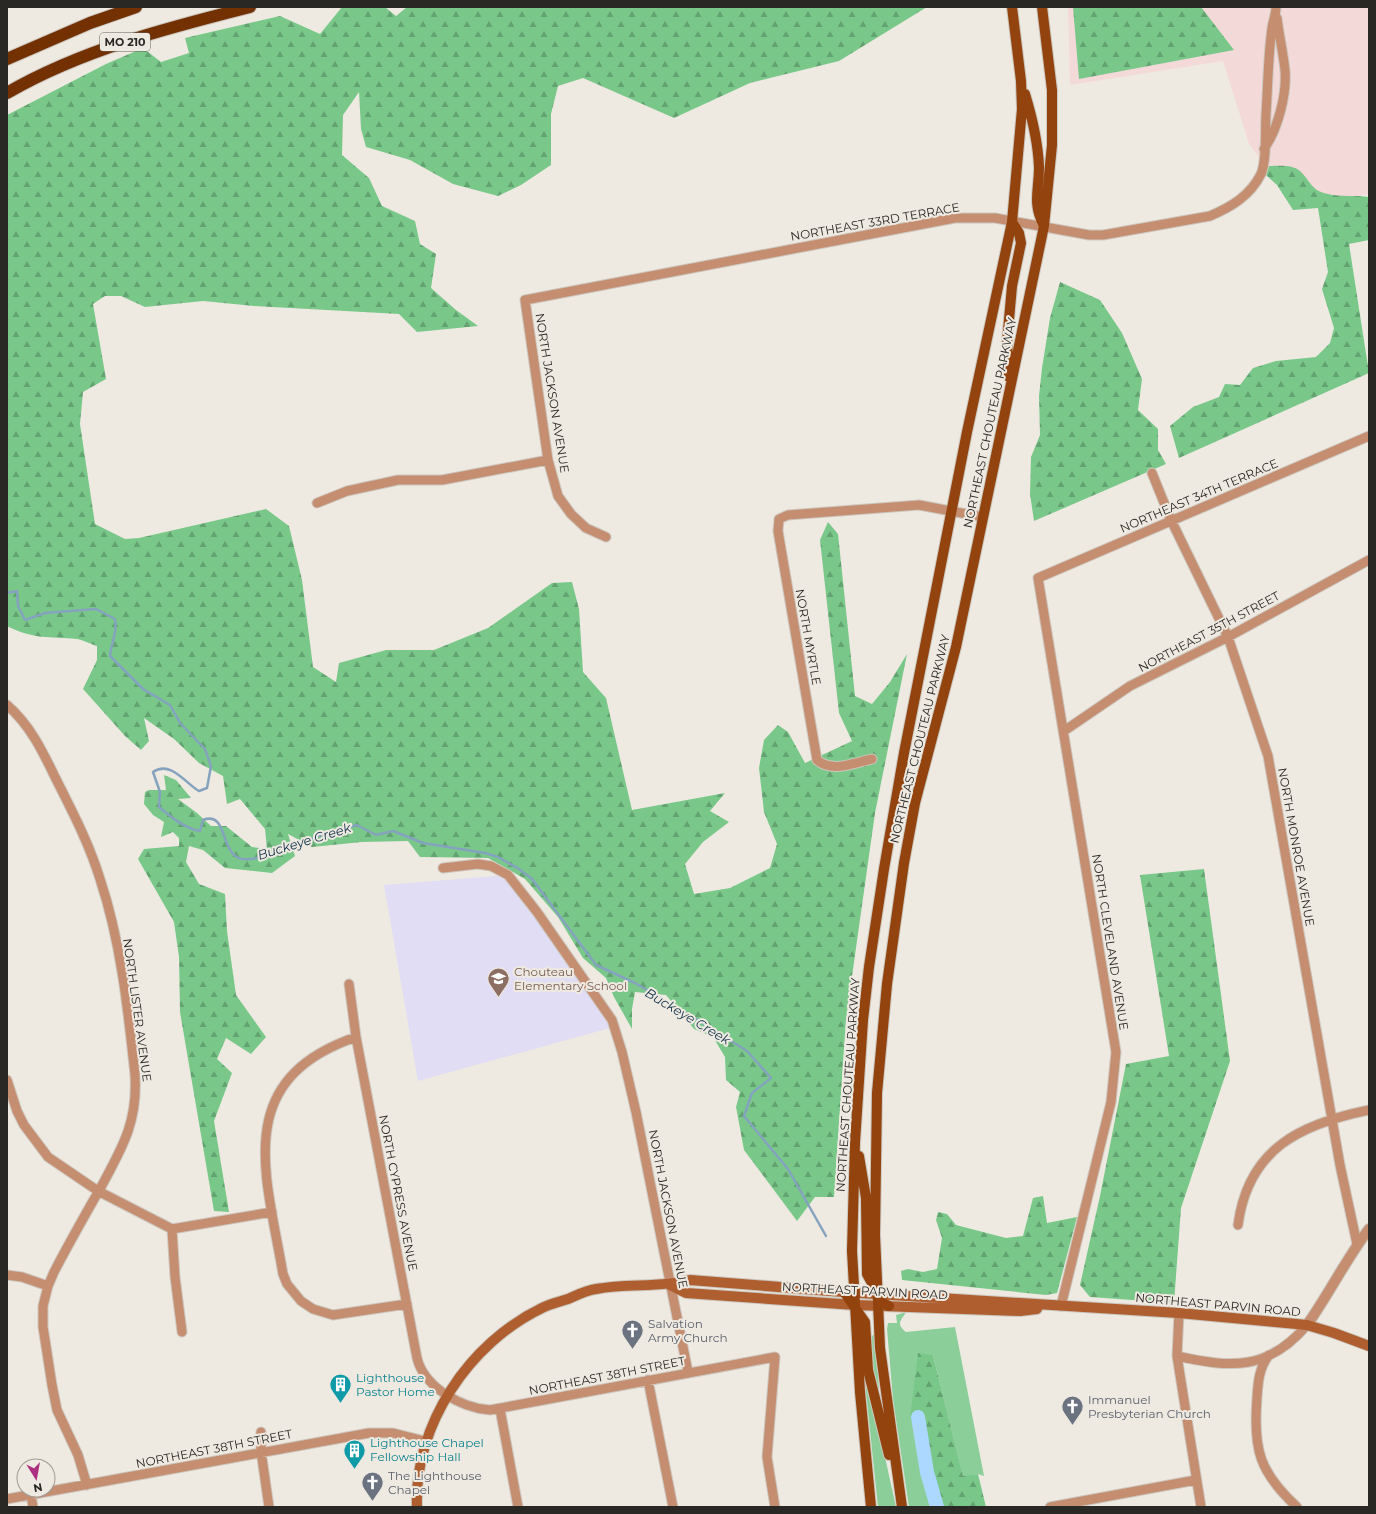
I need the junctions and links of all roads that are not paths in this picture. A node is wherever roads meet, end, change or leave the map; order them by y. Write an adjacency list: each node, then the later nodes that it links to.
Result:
1 (136, 7): 6 (highway, MO 210)
2 (250, 7): 8 (highway, MO 210)
3 (1012, 7): 7 (main road, NORTHEAST CHOUTEAU PARKWAY)
4 (1042, 7): 11 (main road, NORTHEAST CHOUTEAU PARKWAY)
5 (1276, 9): 9 (street, NORTHEAST 33RD TERRACE); 9 (street, NORTHEAST 33RD TERRACE)
6 (7, 60)
7 (1021, 81): 10 (main road, NORTHEAST CHOUTEAU PARKWAY); 11 (main road)
8 (7, 93)
9 (1264, 150): 11 (street, NORTHEAST 33RD TERRACE)
10 (1012, 222): 11 (street, NORTHEAST 33RD TERRACE); 12 (street, NORTHEAST 33RD TERRACE); 13 (main road); 18 (main road, NORTHEAST CHOUTEAU PARKWAY)
11 (1044, 226): 13 (main road, NORTHEAST CHOUTEAU PARKWAY)
12 (525, 300): 15 (street, NORTH JACKSON AVENUE)
13 (1010, 391): 19 (main road, NORTHEAST CHOUTEAU PARKWAY)
14 (1369, 436): 20 (street, NORTHEAST 34TH TERRACE)
15 (548, 460): 17 (street); 21 (street, NORTH JACKSON AVENUE)
16 (1152, 473): 20 (street, NORTH MONROE AVENUE)
17 (317, 503)
18 (953, 511): 19 (street); 27 (street, NORTH MYRTLE); 34 (main road, NORTHEAST CHOUTEAU PARKWAY)
19 (983, 517): 45 (main road, NORTHEAST CHOUTEAU PARKWAY)
20 (1171, 520): 23 (street, NORTHEAST 34TH TERRACE); 24 (street, NORTH MONROE AVENUE)
21 (606, 537)
22 (1369, 560): 24 (street, NORTHEAST 35TH STREET)
23 (1038, 578): 26 (street, NORTH CLEVELAND AVENUE)
24 (1228, 637): 26 (street, NORTHEAST 35TH STREET); 33 (street, NORTH MONROE AVENUE)
25 (7, 705): 35 (street, NORTH LISTER AVENUE)
26 (1064, 731): 50 (street, NORTH CLEVELAND AVENUE)
27 (872, 759)
28 (444, 868): 42 (street, NORTH JACKSON AVENUE)
29 (349, 984): 30 (street, NORTH CYPRESS AVENUE)
30 (356, 1038): 36 (street); 46 (street, NORTH CYPRESS AVENUE)
31 (7, 1080): 35 (street)
32 (1369, 1110): 33 (street)
33 (1332, 1118): 37 (street); 40 (street, NORTH MONROE AVENUE)
34 (855, 1142): 44 (main road, NORTHEAST CHOUTEAU PARKWAY); 45 (main road)
35 (98, 1191): 38 (street); 43 (street, NORTH LISTER AVENUE)
36 (272, 1212): 38 (street); 46 (street)
37 (1238, 1225)
38 (172, 1229): 53 (street)
39 (1369, 1229): 40 (street)
40 (1357, 1244): 52 (street)
41 (7, 1275): 43 (street)
42 (670, 1285): 44 (main road, NORTHEAST PARVIN ROAD); 47 (main road, NORTHEAST PARVIN ROAD); 57 (street, NORTH JACKSON AVENUE); 59 (main road, NORTHEAST PARVIN ROAD)
43 (48, 1286): 65 (street, NORTH LISTER AVENUE)
44 (849, 1293): 45 (main road, NORTHEAST PARVIN ROAD); 47 (main road, NORTHEAST CHOUTEAU PARKWAY)
45 (878, 1294): 48 (main road, NORTHEAST CHOUTEAU PARKWAY); 49 (main road); 50 (main road, NORTHEAST PARVIN ROAD)
46 (407, 1304): 59 (street, NORTH CYPRESS AVENUE)
47 (855, 1305): 48 (main road, NORTHEAST PARVIN ROAD); 67 (main road); 73 (main road, NORTHEAST CHOUTEAU PARKWAY)
48 (878, 1306): 49 (main road, NORTHEAST PARVIN ROAD); 67 (main road, NORTHEAST CHOUTEAU PARKWAY)
49 (889, 1306): 50 (main road, NORTHEAST PARVIN ROAD)
50 (1061, 1306): 51 (main road, NORTHEAST PARVIN ROAD)
51 (1179, 1313): 52 (main road, NORTHEAST PARVIN ROAD); 56 (street)
52 (1307, 1325): 54 (main road, NORTHEAST PARVIN ROAD); 55 (street)
53 (182, 1332)
54 (1369, 1346)
55 (1270, 1355): 56 (street); 77 (street)
56 (1177, 1356): 64 (street)
57 (688, 1372): 58 (street, NORTHEAST 38TH STREET); 72 (street, NORTHEAST 38TH STREET)
58 (648, 1380): 60 (street, NORTHEAST 38TH STREET); 71 (street)
59 (447, 1394): 60 (street, NORTHEAST 38TH STREET); 62 (main road, NORTHEAST PARVIN ROAD)
60 (500, 1409): 70 (street)
61 (261, 1432): 63 (street)
62 (425, 1441): 63 (street, NORTHEAST 38TH STREET); 69 (main road, NORTHEAST PARVIN ROAD)
63 (261, 1451): 65 (street, NORTHEAST 38TH STREET); 68 (street)
64 (1196, 1480): 75 (street); 76 (street)
65 (87, 1485): 66 (street, NORTHEAST 38TH STREET)
66 (56, 1491)
67 (900, 1495): 74 (main road, NORTHEAST CHOUTEAU PARKWAY)
68 (269, 1507)
69 (417, 1507)
70 (518, 1507)
71 (673, 1507)
72 (775, 1507)
73 (871, 1507)
74 (902, 1507)
75 (1050, 1507)
76 (1201, 1507)
77 (1297, 1507)

